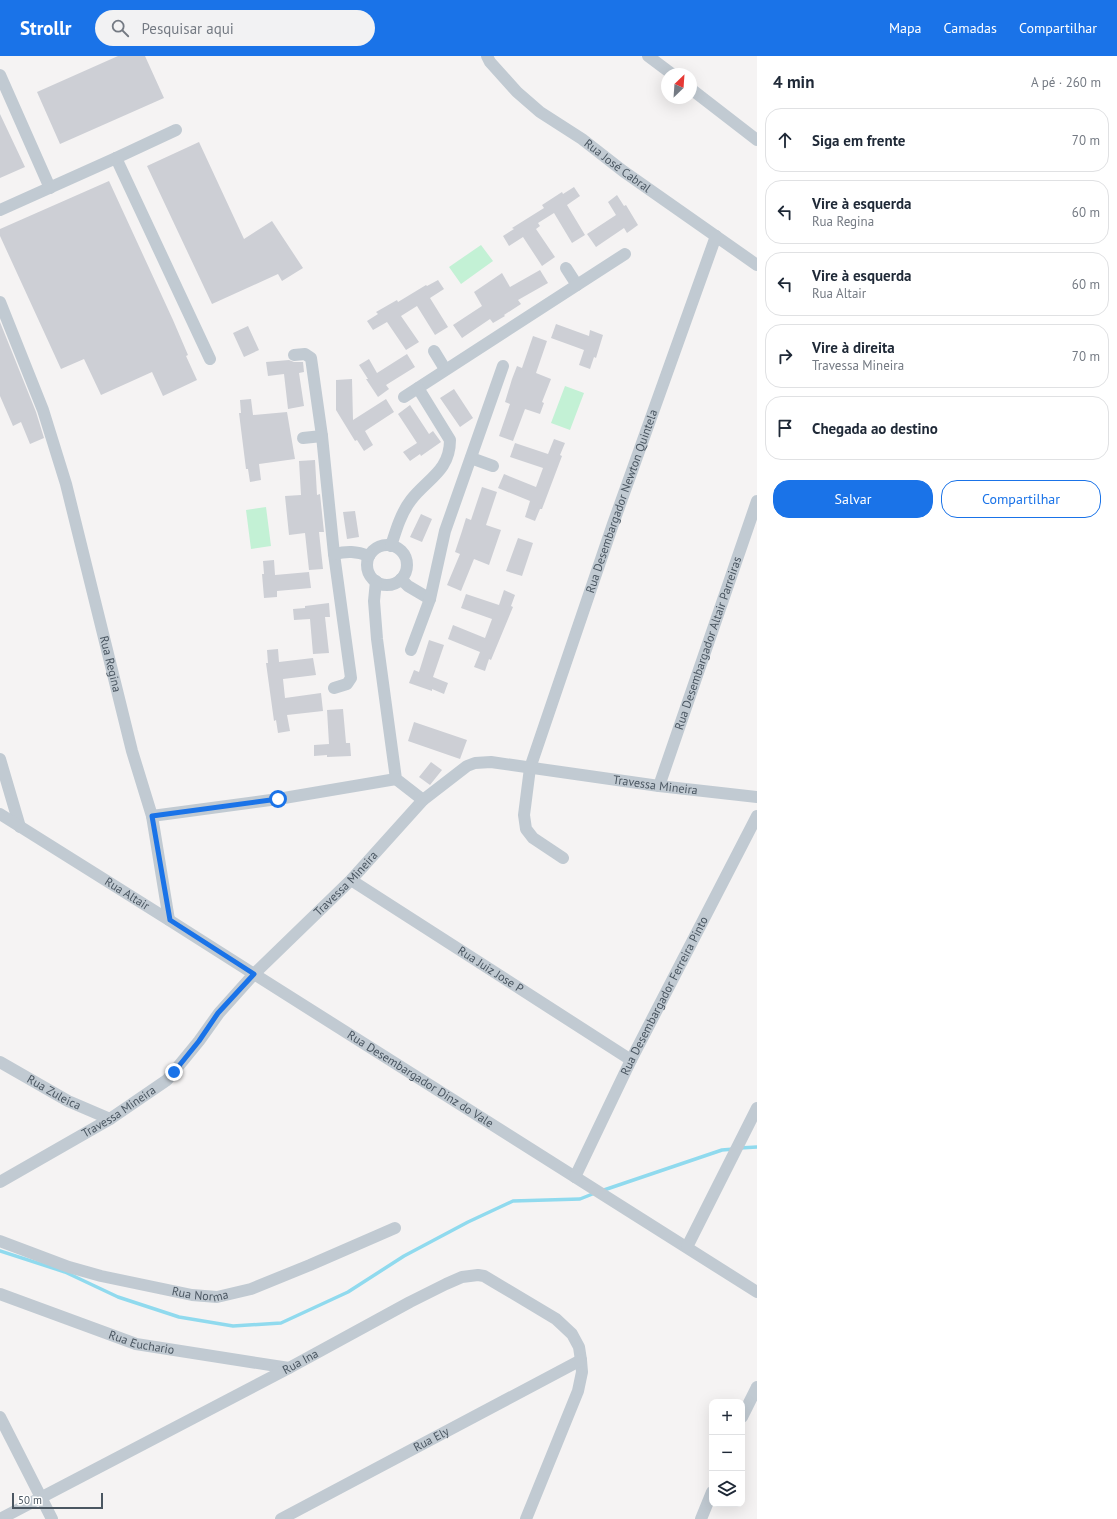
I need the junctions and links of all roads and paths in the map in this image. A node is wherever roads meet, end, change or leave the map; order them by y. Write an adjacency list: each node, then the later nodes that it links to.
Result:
1 (487, 56): 11 (street, Rua José Cabral)
2 (648, 56): 3 (street)
3 (664, 68)
4 (0, 75): 9 (street)
5 (697, 94): 7 (street)
6 (176, 130): 8 (street)
7 (757, 140)
8 (116, 158): 9 (street); 19 (street)
9 (50, 188): 10 (street)
10 (0, 210)
11 (716, 236): 13 (street, Rua José Cabral); 38 (street, Rua Desembargador Newton Quintela)
12 (625, 254): 15 (street)
13 (757, 265)
14 (566, 268): 15 (street)
15 (577, 285): 21 (street)
16 (0, 302): 44 (street, Rua Regina)
17 (434, 351): 21 (street)
18 (294, 355): 24 (street)
19 (210, 359)
20 (503, 366): 26 (street)
21 (445, 369): 22 (street)
22 (418, 388): 23 (street); 29 (street)
23 (404, 397)
24 (322, 436): 25 (street); 30 (street)
25 (304, 438)
26 (471, 458): 27 (street); 34 (street)
27 (493, 466)
28 (757, 501): 40 (street, Rua Desembargador Altair Parreiras)
29 (391, 546): 31 (street); 32 (street)
30 (334, 554): 31 (street); 36 (street)
31 (369, 556): 33 (street)
32 (401, 579): 33 (street); 34 (street)
33 (376, 581): 39 (street)
34 (430, 599): 35 (street)
35 (411, 650)
36 (334, 688)
37 (0, 759): 46 (street)
38 (530, 768): 40 (street, Travessa Mineira); 42 (street, Travessa Mineira); 47 (street, Rua Desembargador Newton Quintela)
39 (396, 778): 42 (street); 44 (street)
40 (659, 786): 41 (street, Travessa Mineira)
41 (757, 798)
42 (423, 800): 48 (street, Travessa Mineira)
43 (0, 814): 46 (street, Rua Altair)
44 (152, 816): 49 (street, Rua Regina)
45 (757, 816): 51 (street, Rua Desembargador Ferreira Pinto)
46 (20, 827): 49 (street, Rua Altair)
47 (563, 858)
48 (351, 880): 50 (street, Travessa Mineira); 51 (street, Rua Juiz Jose P)
49 (170, 920): 50 (street, Rua Altair)
50 (254, 974): 54 (street, Travessa Mineira); 55 (street, Rua Desembargador Dinz do Vale)
51 (631, 1060): 55 (street, Rua Desembargador Ferreira Pinto)
52 (0, 1062): 54 (street, Rua Zuleica)
53 (757, 1108): 59 (street)
54 (110, 1119): 56 (street, Travessa Mineira)
55 (575, 1177): 59 (street, Rua Desembargador Dinz do Vale)
56 (0, 1182)
57 (395, 1228): 58 (street, Rua Norma)
58 (0, 1241)
59 (687, 1247): 60 (street)
60 (757, 1292)
61 (0, 1294): 63 (street, Rua Euchario)
62 (582, 1360): 63 (street, Rua Ina); 71 (street, Rua Ely); 72 (street)
63 (289, 1368): 67 (street, Rua Ina)
64 (757, 1387): 65 (street)
65 (745, 1412)
66 (0, 1417): 67 (street)
67 (42, 1497): 69 (street, Rua Ina); 70 (street)
68 (709, 1500): 73 (street)
69 (0, 1519)
70 (52, 1519)
71 (281, 1519)
72 (526, 1519)
73 (702, 1519)

